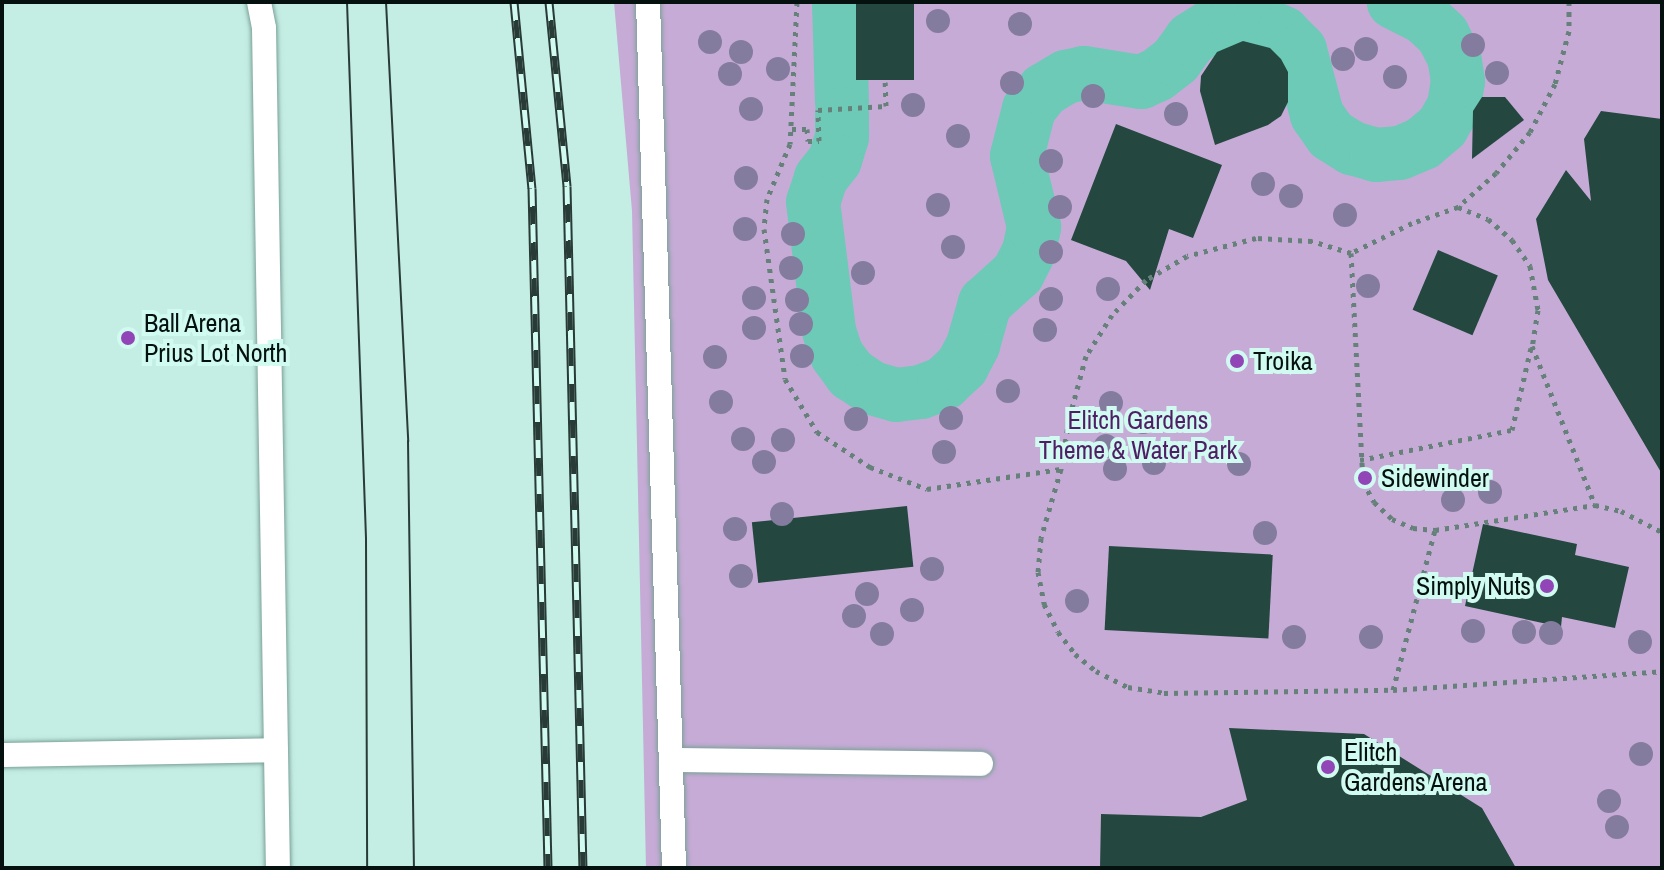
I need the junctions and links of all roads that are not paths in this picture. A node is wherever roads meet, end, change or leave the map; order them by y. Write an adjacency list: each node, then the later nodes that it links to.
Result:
1 (259, 2): 3 (lane)
2 (648, 2): 5 (lane)
3 (276, 750): 4 (lane); 7 (lane)
4 (2, 755)
5 (671, 760): 6 (lane); 8 (lane)
6 (981, 764)
7 (278, 868)
8 (674, 868)

